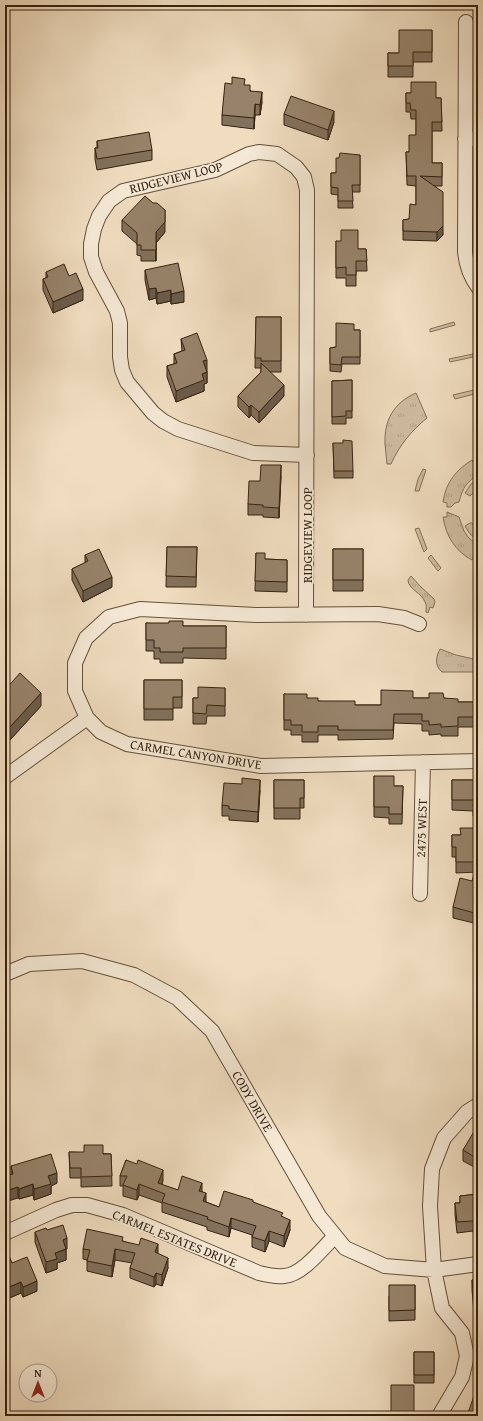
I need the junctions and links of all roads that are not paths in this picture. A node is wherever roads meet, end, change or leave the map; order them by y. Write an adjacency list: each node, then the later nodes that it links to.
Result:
1 (466, 22): 2 (street)
2 (472, 139): 3 (street)
3 (478, 287)
4 (307, 455): 4 (street, RIDGEVIEW LOOP); 5 (street, RIDGEVIEW LOOP)
5 (306, 615): 6 (street, CARMEL CANYON DRIVE); 7 (street, CARMEL CANYON DRIVE)
6 (419, 624)
7 (87, 718): 9 (street, CARMEL CANYON DRIVE); 10 (street)
8 (478, 761): 9 (street, CARMEL CANYON DRIVE)
9 (423, 762): 11 (street, 2475 WEST)
10 (5, 777)
11 (420, 894)
12 (5, 974): 15 (street, CODY DRIVE)
13 (478, 1105): 17 (street)
14 (5, 1233): 15 (street, CARMEL ESTATES DRIVE)
15 (335, 1236): 17 (street, CODY DRIVE)
16 (478, 1264): 17 (street, CODY DRIVE)
17 (434, 1270): 18 (street)
18 (439, 1416)

